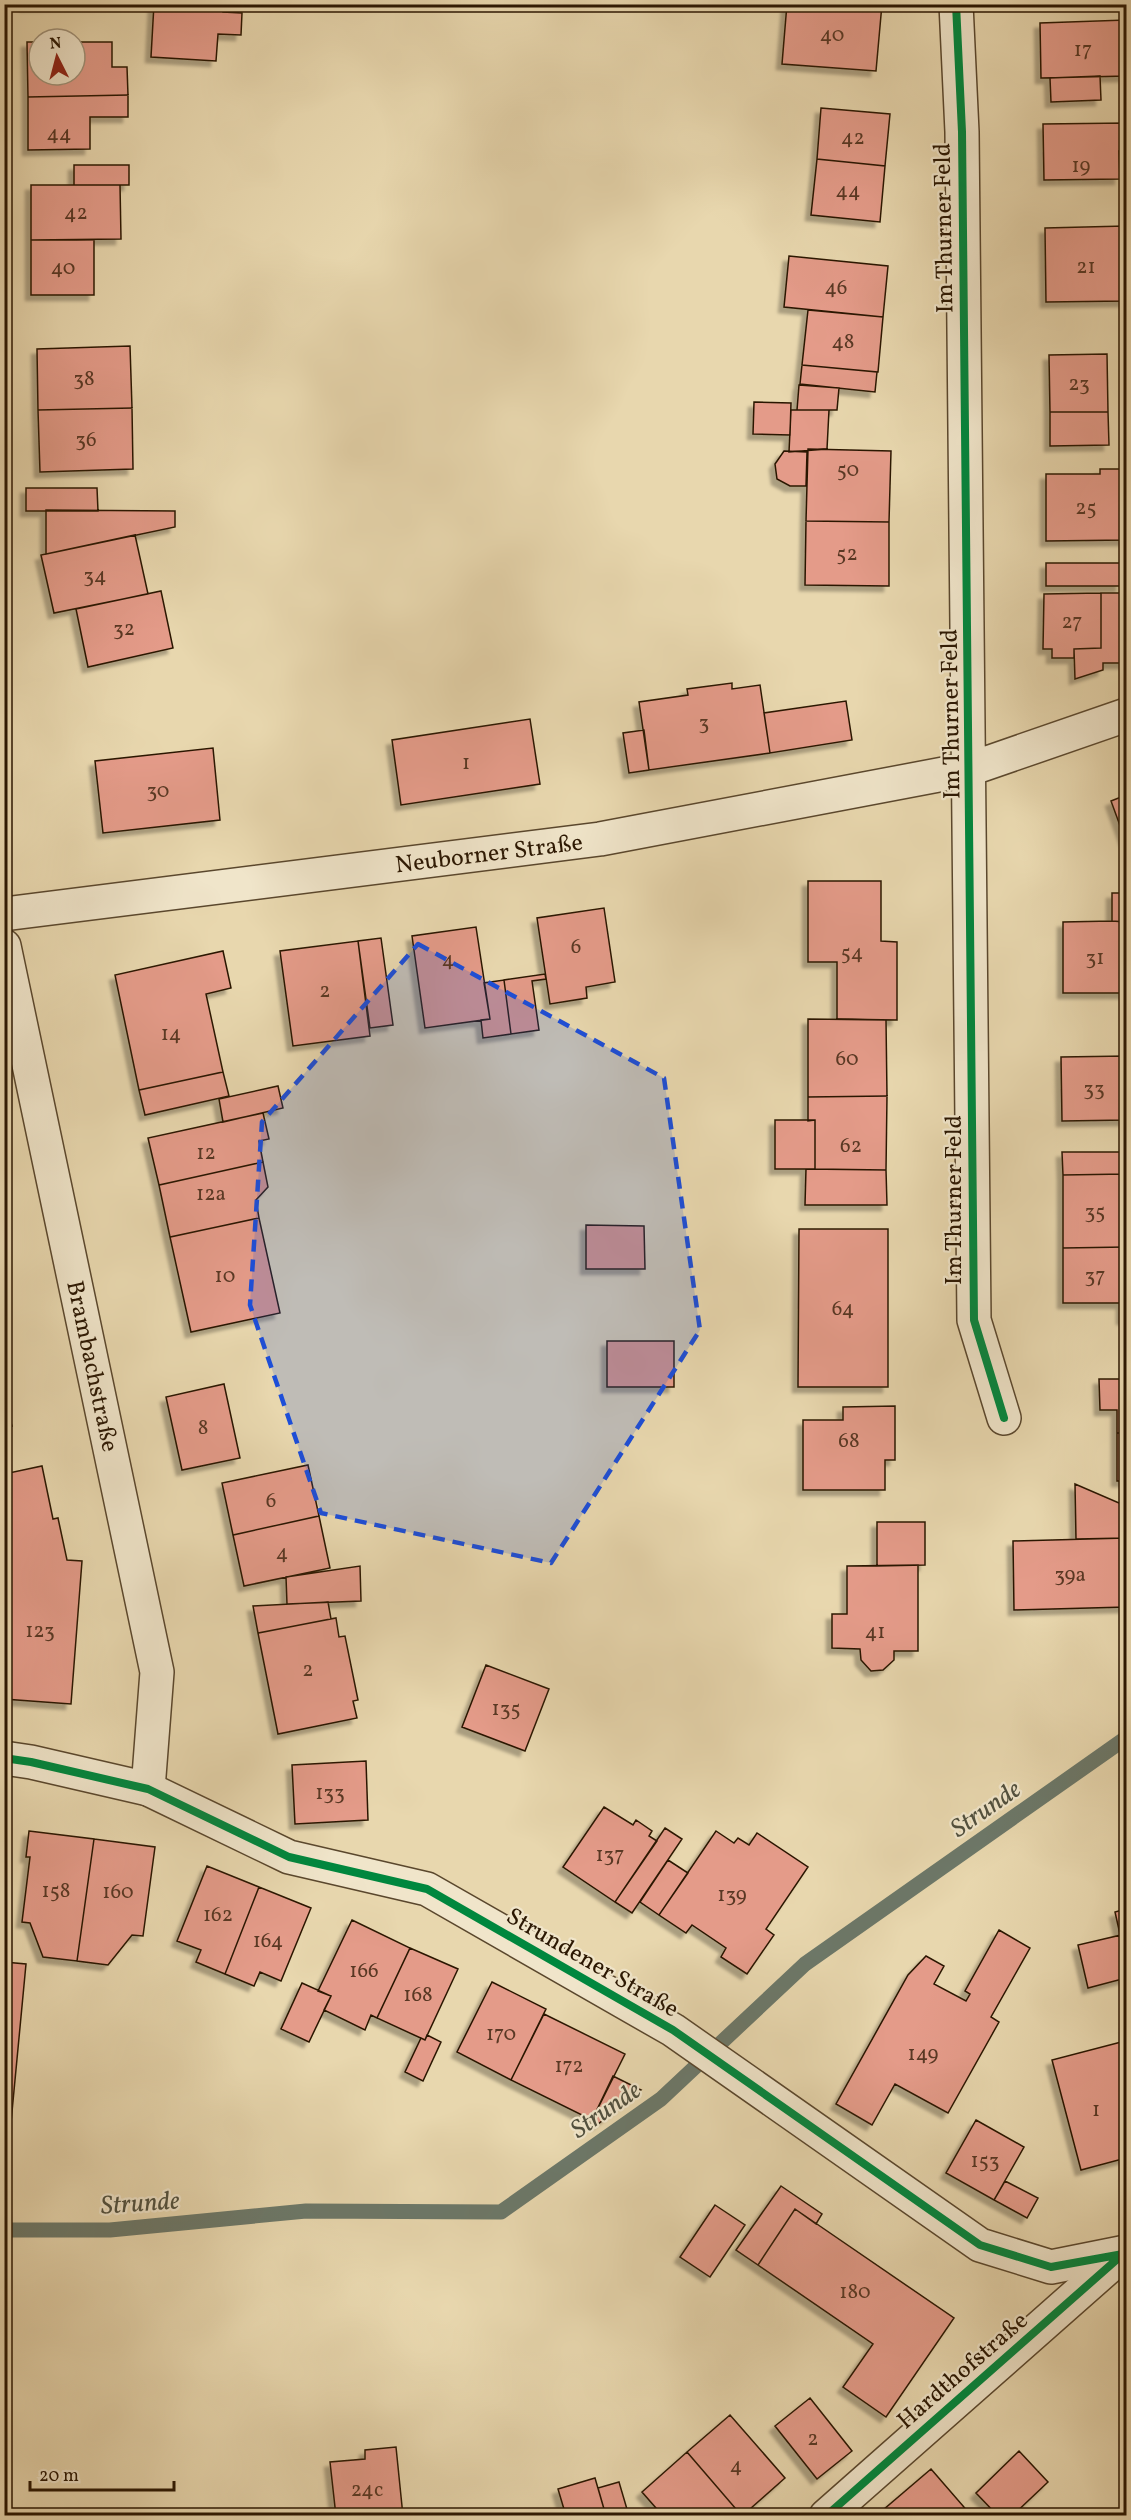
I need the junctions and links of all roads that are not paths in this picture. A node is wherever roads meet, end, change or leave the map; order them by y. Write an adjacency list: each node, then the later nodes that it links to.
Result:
1 (956, 4): 3 (street, Im Thurner Feld)
2 (1126, 715): 3 (street, Neuborner Straße)
3 (970, 769): 4 (street, Neuborner Straße); 6 (street, Im Thurner Feld)
4 (4, 914)
5 (4, 946): 8 (street, Brambachstraße)
6 (1004, 1418)
7 (4, 1758): 8 (street, Strundener Straße)
8 (148, 1789): 9 (street, Strundener Straße)
9 (1125, 2253): 10 (street, Hardthofstraße)
10 (826, 2516)

